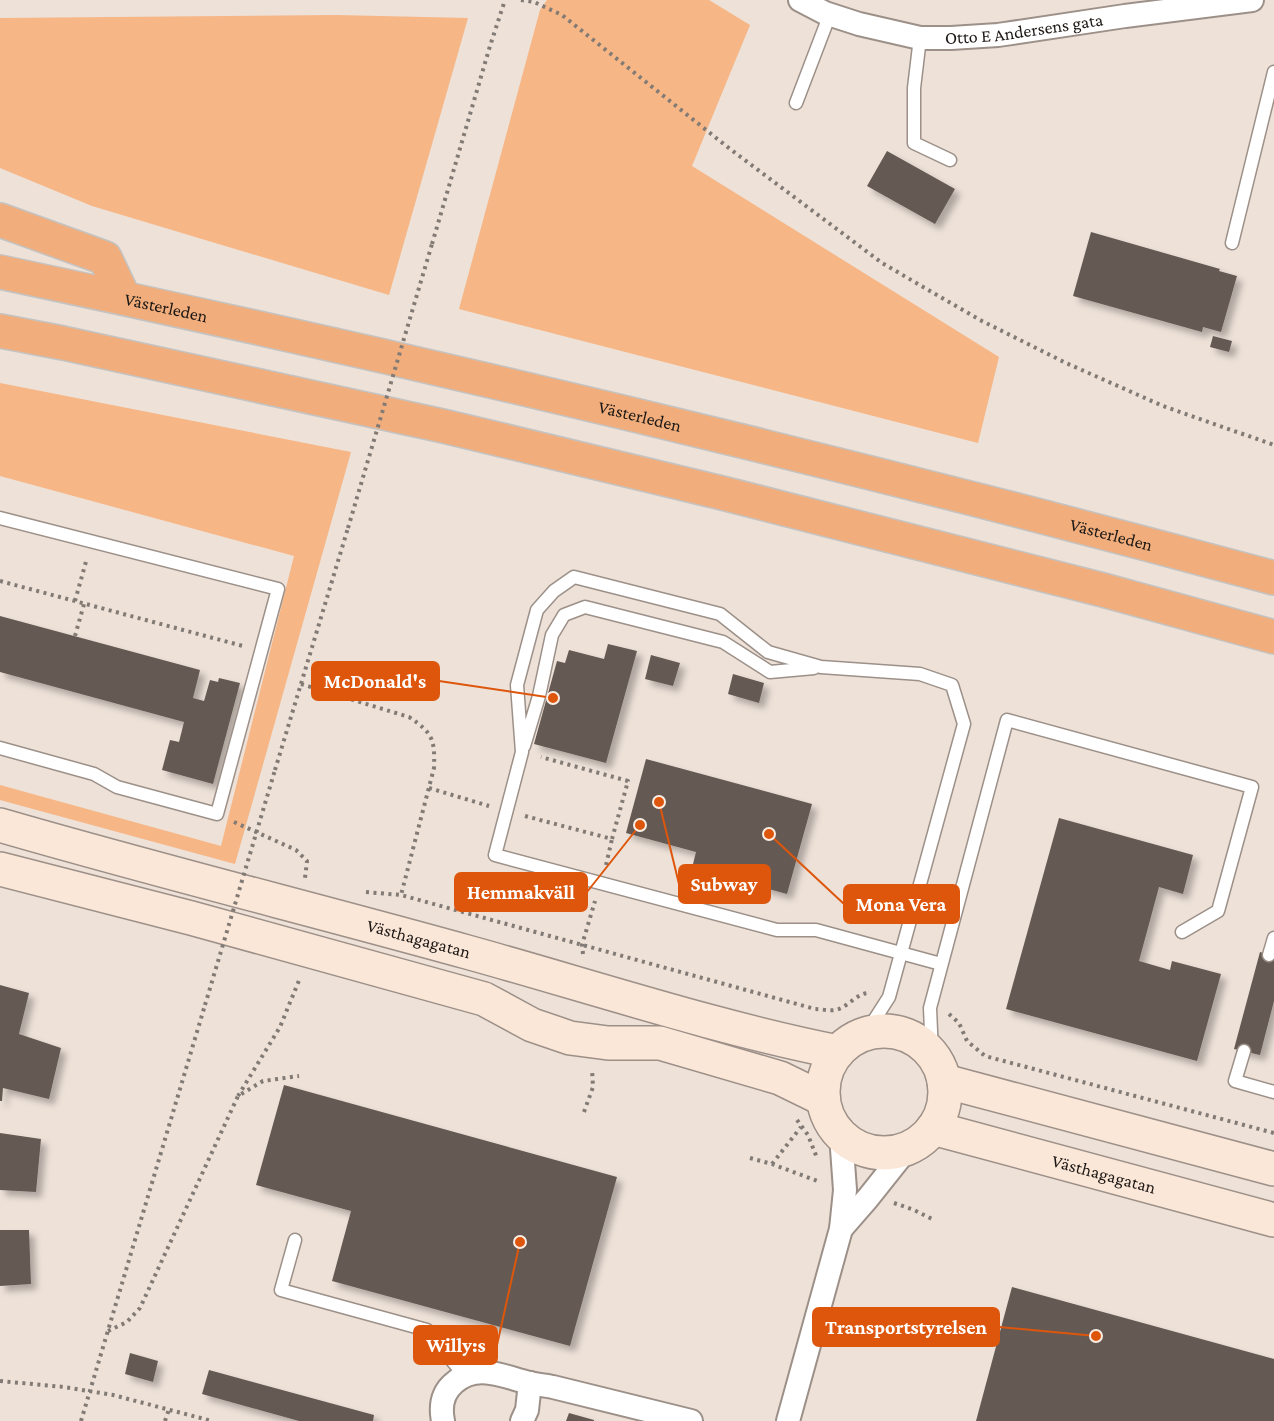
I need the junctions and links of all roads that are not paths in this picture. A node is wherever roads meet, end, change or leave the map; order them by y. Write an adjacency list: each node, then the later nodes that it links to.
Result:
1 (800, 0): 3 (street, Otto E Andersens gata)
2 (1252, 0): 4 (street, Otto E Andersens gata)
3 (830, 14): 4 (street, Otto E Andersens gata); 6 (lane)
4 (920, 38): 7 (lane)
5 (1274, 72): 9 (lane)
6 (796, 103)
7 (950, 160)
8 (0, 220): 11 (highway)
9 (1232, 243)
10 (0, 272): 11 (highway, Västerleden)
11 (124, 298): 14 (highway, Västerleden)
12 (0, 331): 15 (highway)
13 (0, 518): 17 (lane)
14 (1274, 578)
15 (1274, 637)
16 (821, 668): 18 (lane); 18 (lane); 23 (lane)
17 (0, 748)
18 (522, 752): 23 (lane)
19 (0, 825): 28 (main road, Västhagagatan)
20 (0, 869): 31 (main road)
21 (1182, 932): 25 (lane)
22 (1274, 938): 24 (lane)
23 (902, 953): 25 (lane); 26 (lane)
24 (1269, 955)
25 (941, 964): 29 (lane)
26 (866, 1033): 28 (main road); 29 (main road)
27 (1244, 1051): 30 (lane)
28 (838, 1052): 31 (main road)
29 (938, 1067): 32 (main road); 35 (main road)
30 (1274, 1092)
31 (823, 1099): 33 (main road)
32 (933, 1128): 34 (main road); 36 (main road, Västhagagatan)
33 (841, 1135): 34 (main road); 37 (street)
34 (907, 1149): 37 (street)
35 (1274, 1169)
36 (1274, 1220)
37 (841, 1229): 44 (street)
38 (295, 1240): 39 (lane)
39 (463, 1374): 40 (street); 41 (street)
40 (530, 1383): 42 (street); 43 (street)
41 (442, 1421)
42 (522, 1421)
43 (691, 1421)
44 (788, 1421)

